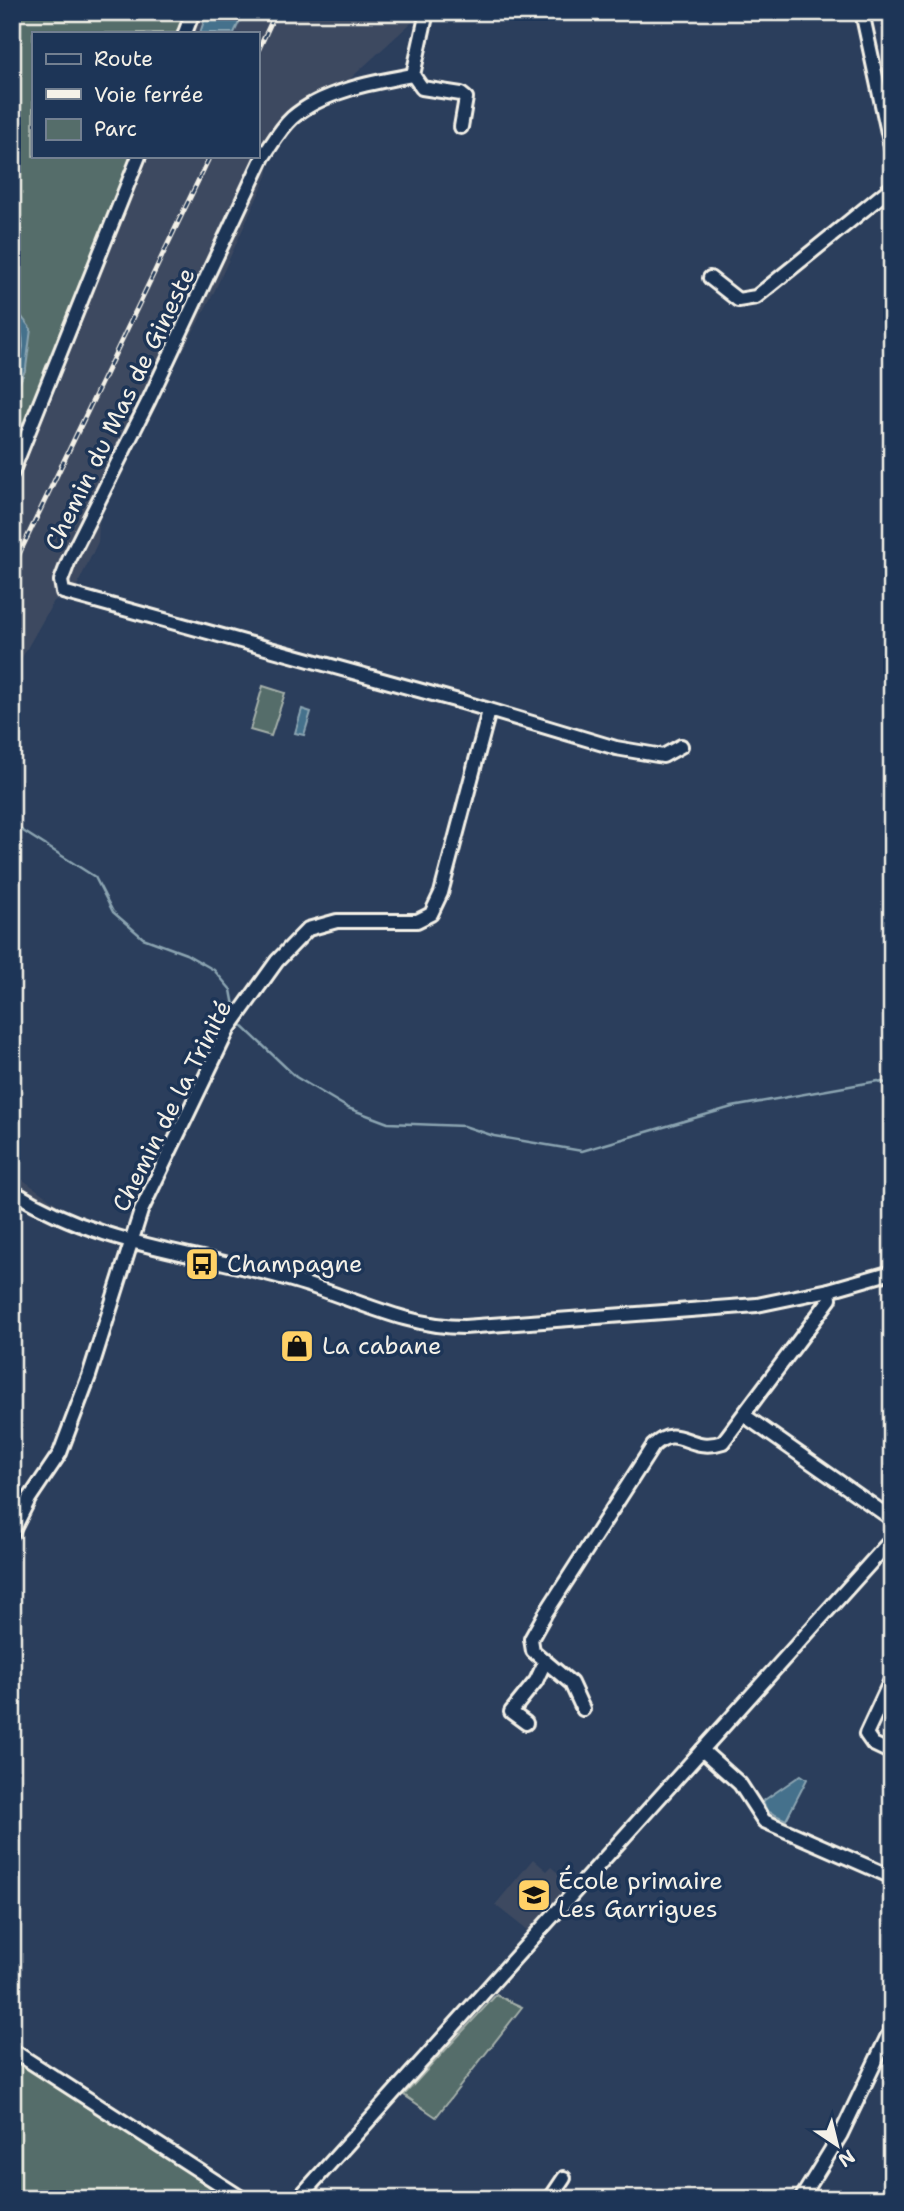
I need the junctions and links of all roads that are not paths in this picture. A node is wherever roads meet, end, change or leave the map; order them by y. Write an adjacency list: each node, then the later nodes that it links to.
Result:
1 (193, 12): 4 (street)
2 (427, 12): 5 (street)
3 (862, 12): 7 (street)
4 (185, 32)
5 (413, 75): 6 (street); 12 (street, Chemin du Mas de Gineste)
6 (461, 127)
7 (892, 151)
8 (138, 158): 11 (street)
9 (892, 187): 10 (street)
10 (710, 278)
11 (12, 473)
12 (489, 711): 13 (street); 15 (street, Chemin de la Trinité)
13 (681, 746)
14 (12, 1191): 15 (street)
15 (129, 1242): 17 (street); 20 (street)
16 (892, 1272): 17 (street)
17 (829, 1290): 18 (street)
18 (745, 1416): 19 (street); 22 (street)
19 (892, 1519)
20 (12, 1533)
21 (892, 1539): 26 (street)
22 (544, 1664): 24 (street); 25 (street)
23 (892, 1678): 27 (street)
24 (583, 1709)
25 (526, 1723)
26 (702, 1750): 28 (street); 33 (street)
27 (892, 1753)
28 (892, 1877)
29 (892, 2027): 35 (street)
30 (12, 2050): 32 (street)
31 (564, 2178): 34 (street)
32 (243, 2199)
33 (298, 2199)
34 (550, 2199)
35 (801, 2199)

